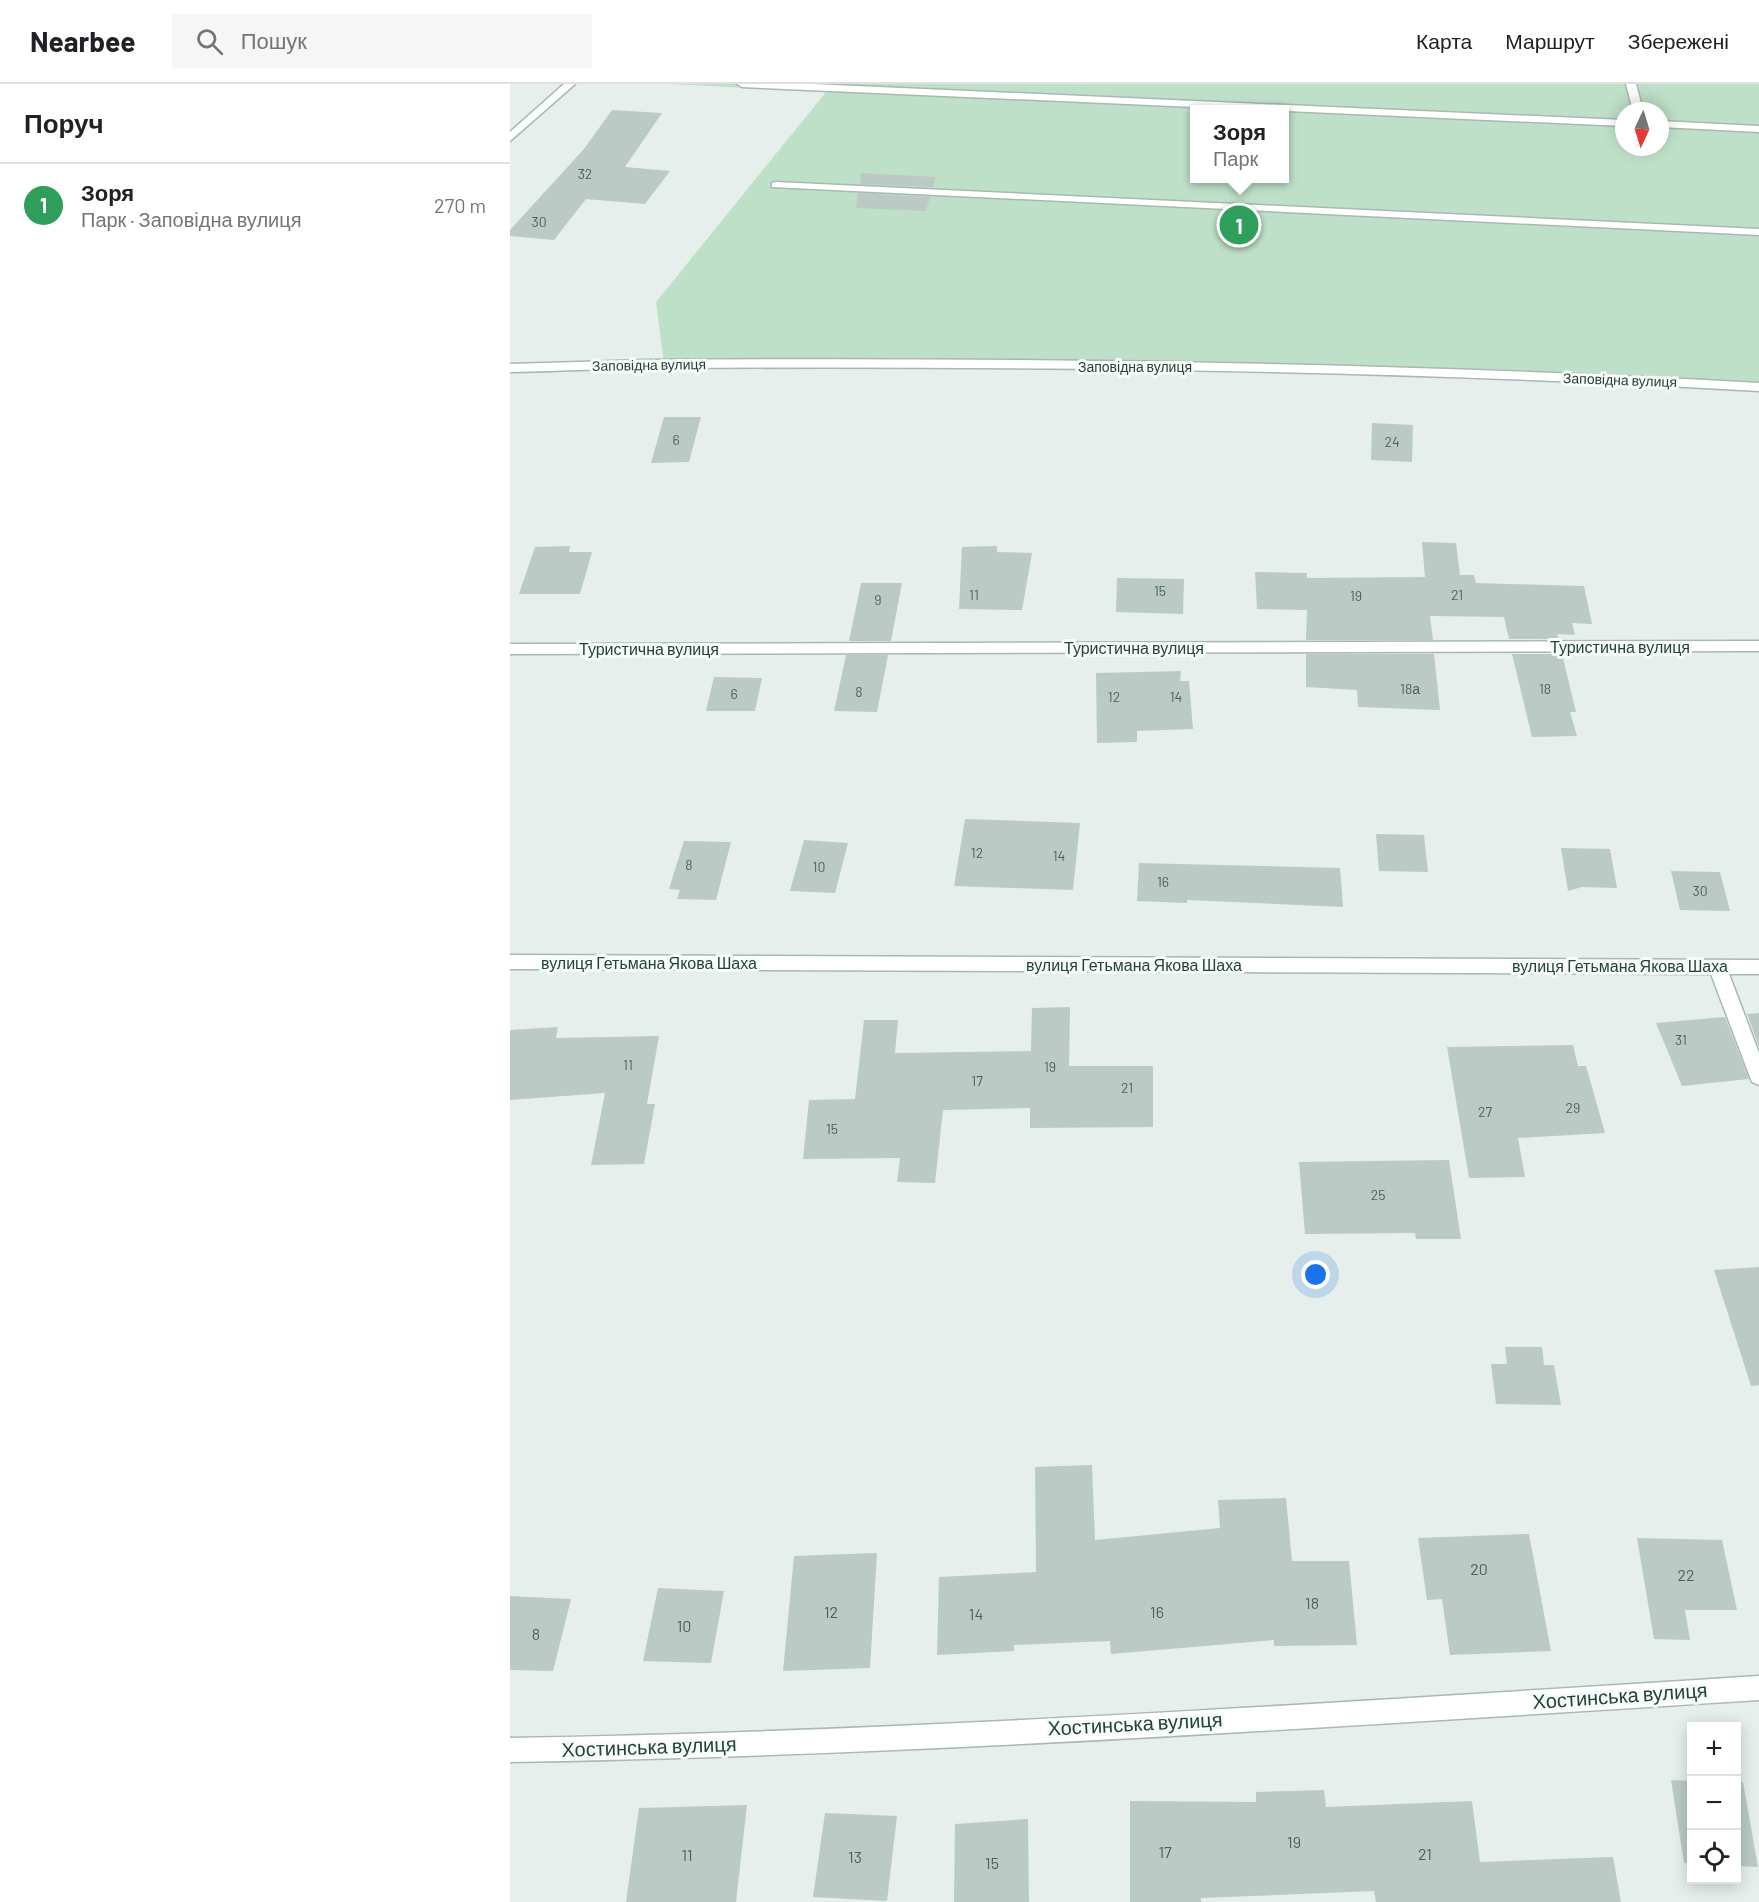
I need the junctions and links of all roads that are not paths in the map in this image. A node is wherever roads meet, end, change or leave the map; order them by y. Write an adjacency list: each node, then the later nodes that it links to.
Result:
1 (570, 84): 10 (street)
2 (742, 84): 5 (street)
3 (1631, 84): 4 (street)
4 (1636, 102)
5 (1217, 105)
6 (1289, 108): 7 (street)
7 (1615, 123)
8 (1669, 124): 9 (street)
9 (1759, 129)
10 (510, 138)
11 (776, 185): 12 (street)
12 (1759, 232)
13 (510, 368): 14 (street, Заповідна вулиця)
14 (1759, 387)
15 (1759, 646): 16 (street, Туристична вулиця)
16 (510, 649)
17 (510, 962): 18 (street, вулиця Гетьмана Якова Шаха)
18 (1717, 967): 19 (street, вулиця Гетьмана Якова Шаха); 20 (street)
19 (1759, 967)
20 (1759, 1077)
21 (1759, 1688): 22 (street, Хостинська вулиця)
22 (510, 1750)

